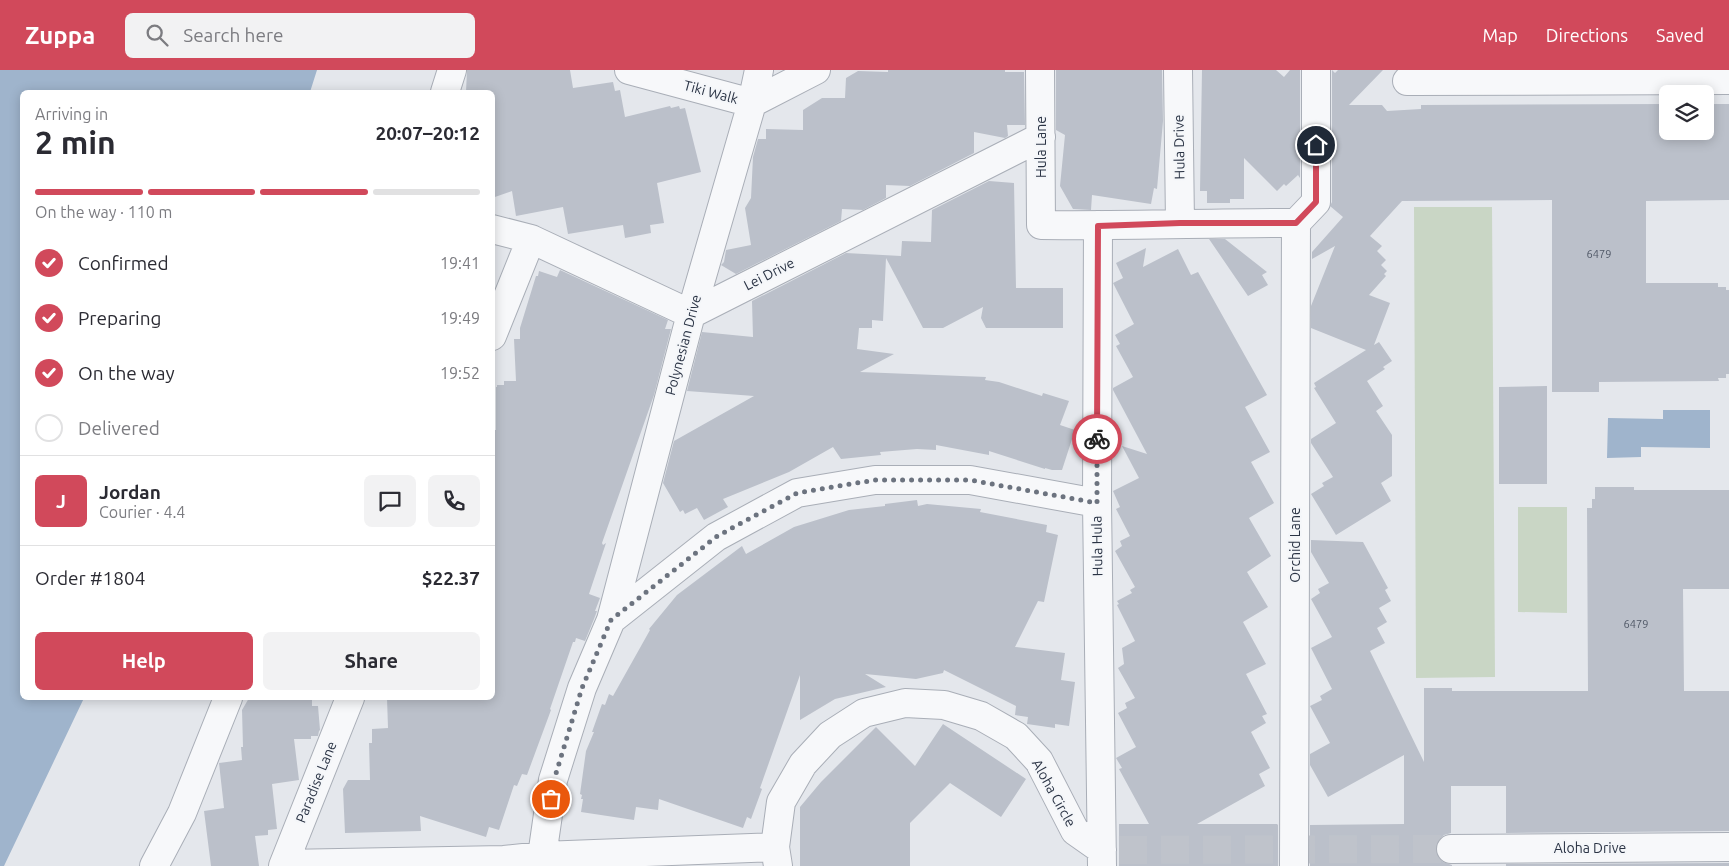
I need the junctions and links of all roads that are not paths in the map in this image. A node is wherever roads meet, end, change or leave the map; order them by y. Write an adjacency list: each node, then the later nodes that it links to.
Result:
1 (452, 70): 10 (lane)
2 (629, 70): 11 (lane, Tiki Walk)
3 (759, 70): 11 (lane, Polynesian Drive)
4 (816, 70): 11 (lane, Tiki Walk)
5 (1040, 70): 12 (lane, Hula Lane)
6 (1178, 70): 13 (lane, Hula Drive)
7 (1316, 70): 14 (lane)
8 (1729, 80): 9 (lane)
9 (1407, 81)
10 (446, 90)
11 (752, 103): 18 (lane, Polynesian Drive)
12 (1040, 137): 15 (lane, Hula Lane); 18 (lane, Lei Drive)
13 (1180, 223): 14 (lane); 15 (lane)
14 (1296, 223): 32 (lane, Orchid Lane)
15 (1098, 226): 20 (lane, Hula Hula)
16 (495, 230): 17 (lane)
17 (531, 239): 18 (lane); 19 (lane)
18 (691, 314): 21 (lane, Polynesian Drive)
19 (495, 329)
20 (1097, 503): 21 (lane); 27 (lane, Hula Hula)
21 (611, 620): 28 (lane, Polynesian Drive)
22 (227, 700): 31 (lane)
23 (349, 700): 30 (lane, Paradise Lane)
24 (1729, 847): 25 (lane, Aloha Drive)
25 (1451, 849)
26 (776, 857): 27 (lane, Aloha Circle); 28 (lane, Aloha Circle)
27 (1102, 858)
28 (544, 861): 29 (lane, Aloha Circle)
29 (502, 863): 30 (lane, Aloha Circle)
30 (283, 865)
31 (154, 866)
32 (1294, 866)

